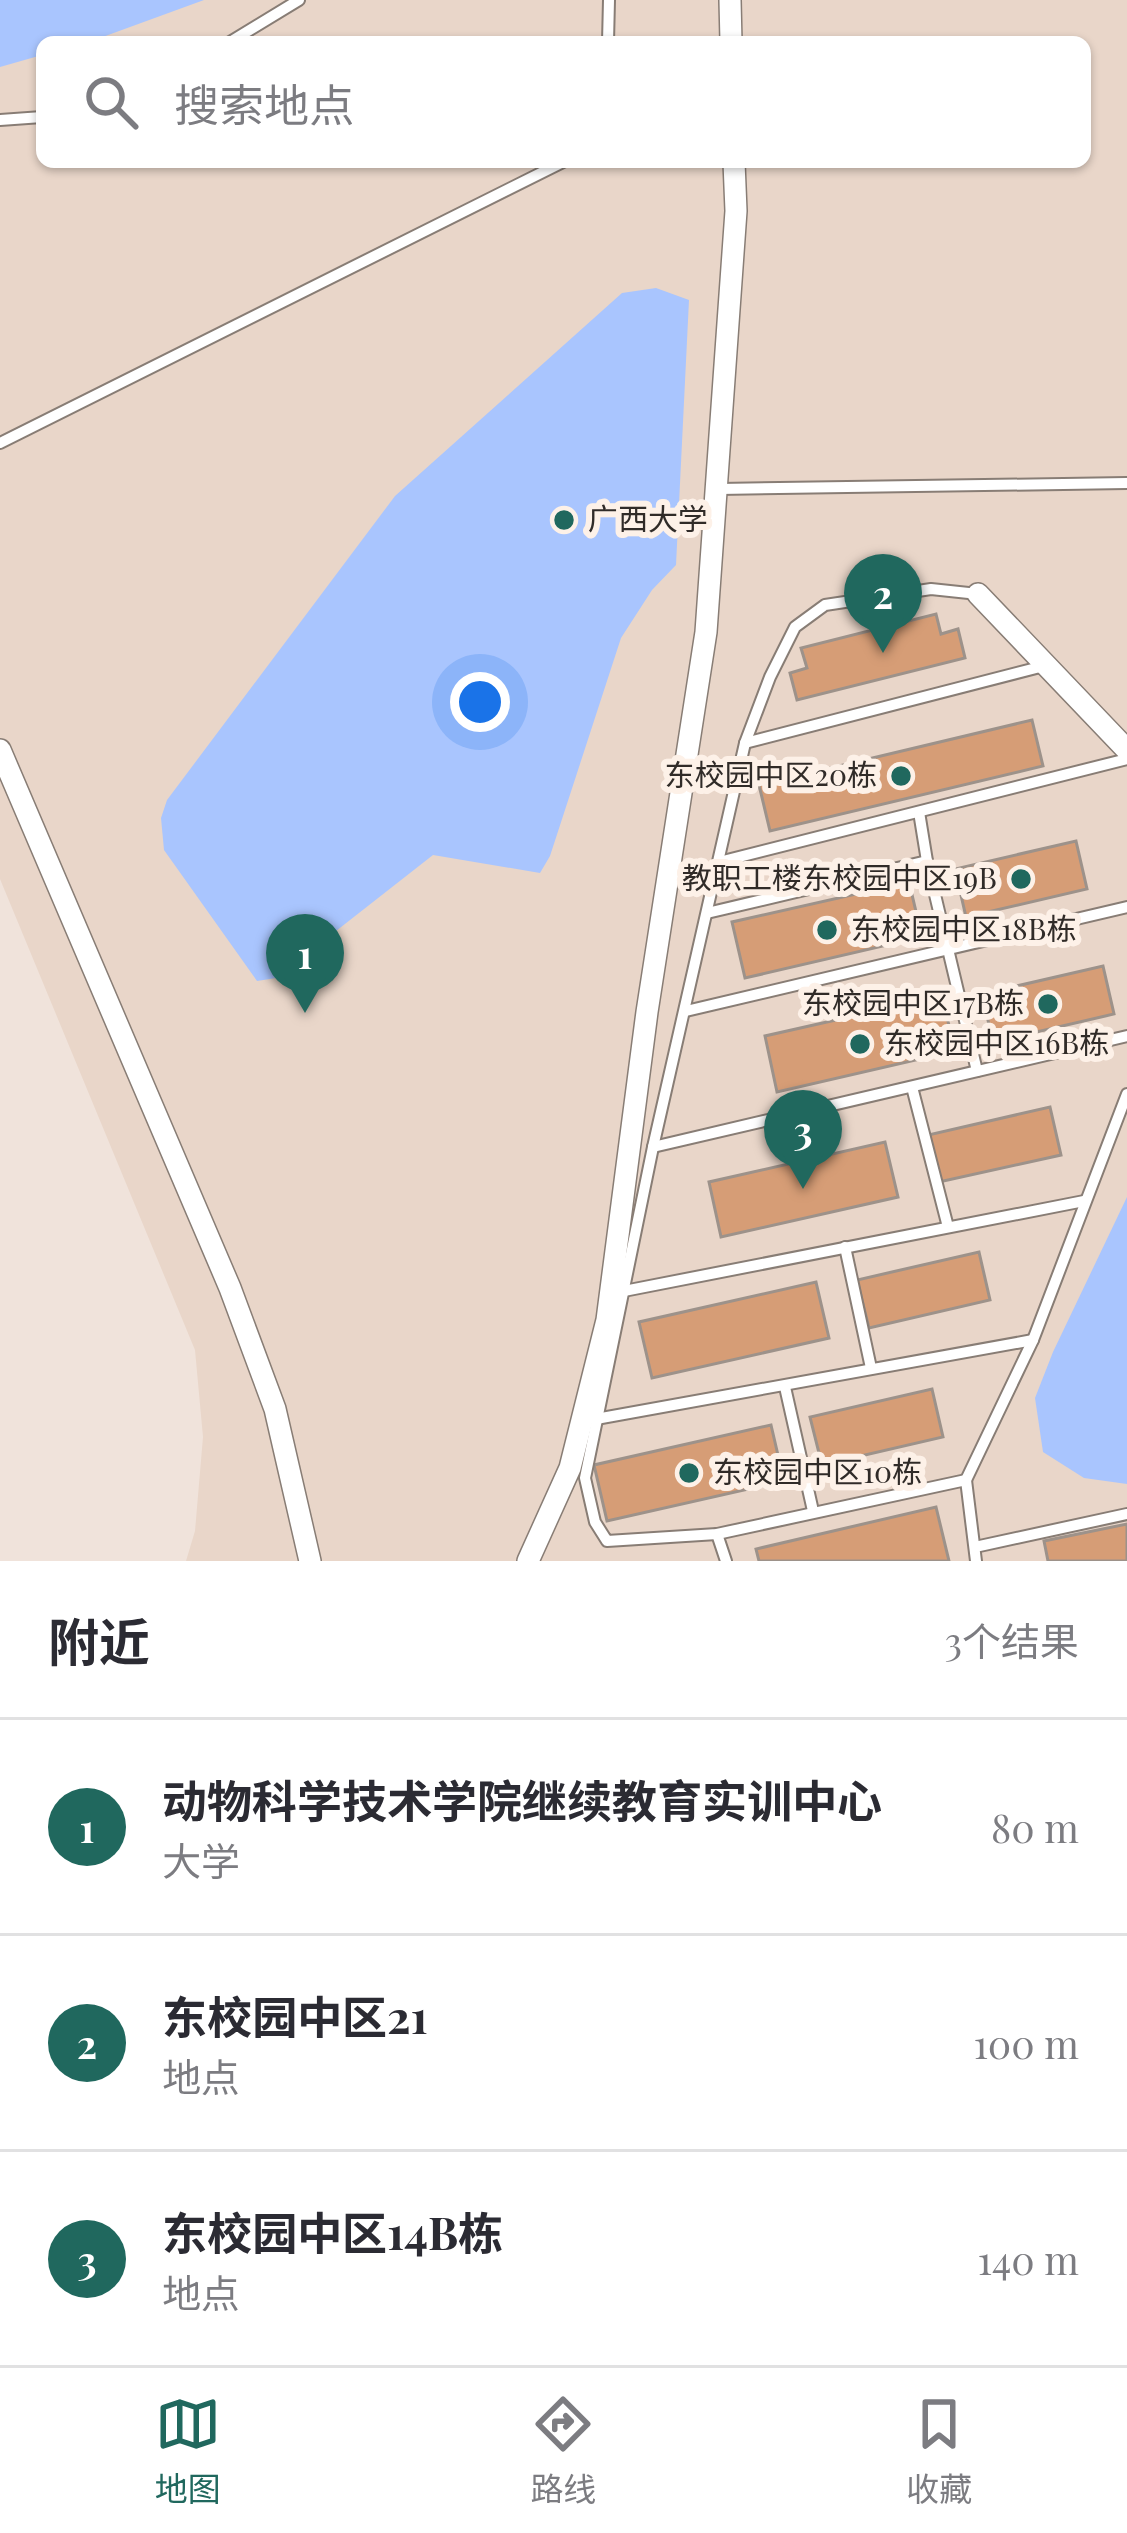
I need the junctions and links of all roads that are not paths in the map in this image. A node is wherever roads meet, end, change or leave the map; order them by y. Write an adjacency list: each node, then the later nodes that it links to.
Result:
1 (299, 0): 4 (lane)
2 (609, 0): 5 (lane)
3 (730, 0): 6 (street)
4 (240, 36)
5 (608, 36)
6 (731, 36)
7 (36, 117): 8 (lane)
8 (0, 120)
9 (551, 168): 11 (lane)
10 (734, 168): 13 (street)
11 (0, 443)
12 (1127, 483): 13 (lane)
13 (718, 489): 45 (street)
14 (978, 594): 15 (street); 16 (lane)
15 (1045, 665): 16 (lane); 18 (street)
16 (745, 743): 21 (lane)
17 (0, 750): 44 (street)
18 (1127, 755): 19 (lane)
19 (919, 812): 20 (lane); 21 (lane)
20 (927, 860): 23 (lane); 24 (lane)
21 (718, 862): 23 (lane)
22 (1127, 907): 24 (lane)
23 (707, 913): 25 (lane)
24 (947, 949): 25 (lane); 27 (lane)
25 (686, 1011): 30 (lane)
26 (1127, 1036): 27 (lane)
27 (977, 1072): 28 (lane)
28 (912, 1087): 30 (lane); 32 (lane)
29 (1127, 1094): 31 (lane)
30 (653, 1147): 34 (lane)
31 (1084, 1201): 32 (lane); 35 (lane)
32 (948, 1227): 33 (lane)
33 (845, 1247): 34 (lane); 36 (lane)
34 (624, 1292): 38 (lane)
35 (1034, 1340): 36 (lane); 39 (lane)
36 (872, 1368): 37 (lane)
37 (785, 1387): 38 (lane); 40 (lane)
38 (596, 1419): 42 (lane)
39 (966, 1480): 40 (lane); 43 (lane)
40 (813, 1511): 42 (lane)
41 (1127, 1514): 43 (lane)
42 (717, 1534): 46 (lane)
43 (975, 1554)
44 (310, 1561)
45 (528, 1561)
46 (725, 1561)

